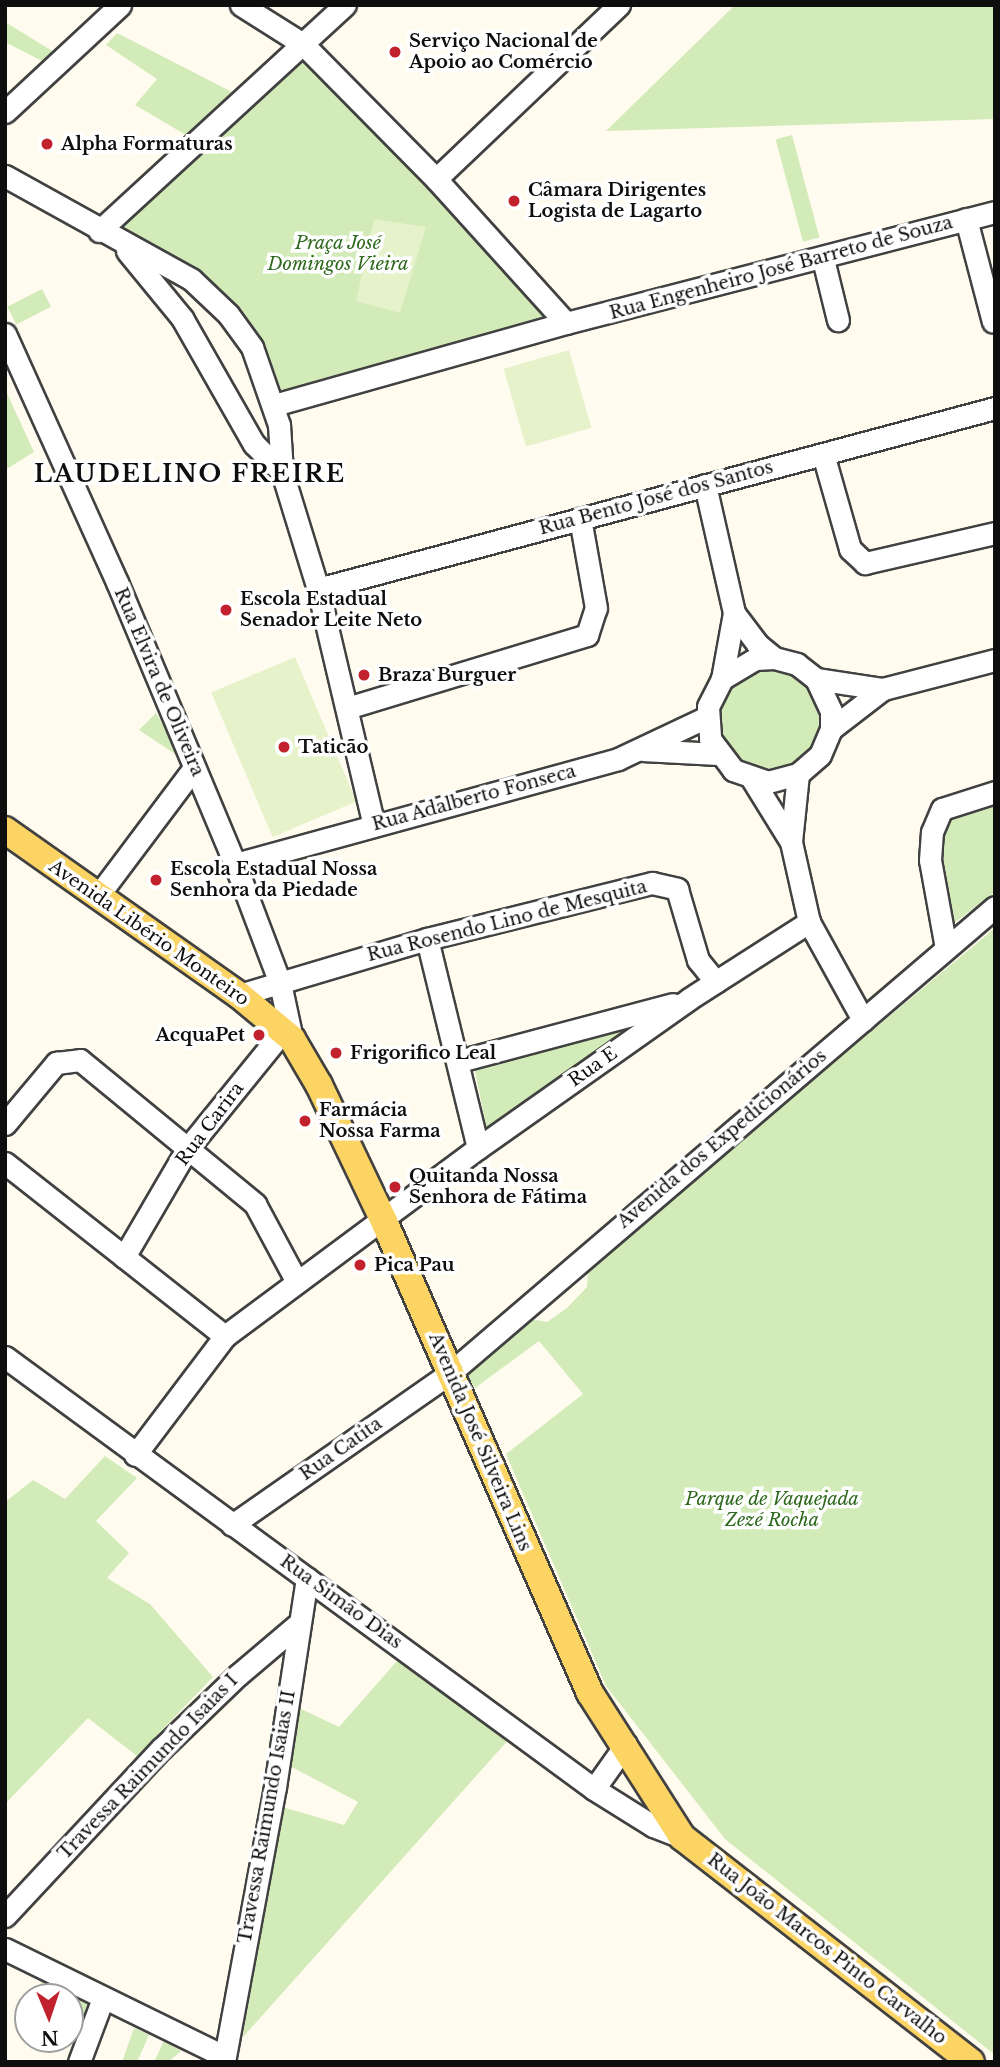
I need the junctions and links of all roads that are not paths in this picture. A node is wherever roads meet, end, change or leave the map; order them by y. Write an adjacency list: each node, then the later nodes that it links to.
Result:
1 (120, 5): 6 (street)
2 (241, 5): 5 (street)
3 (345, 5): 5 (street)
4 (619, 5): 8 (street)
5 (303, 44): 8 (street); 11 (street)
6 (5, 112)
7 (5, 176): 11 (street)
8 (436, 179): 15 (street)
9 (995, 212): 10 (street, Rua Engenheiro José Barreto de Souza)
10 (966, 219): 12 (street, Rua Engenheiro José Barreto de Souza); 14 (street)
11 (106, 234): 17 (street); 20 (street)
12 (823, 259): 13 (street); 15 (street, Rua Engenheiro José Barreto de Souza)
13 (838, 320)
14 (993, 322)
15 (566, 323): 17 (street)
16 (5, 334): 38 (street, Rua Elvira de Oliveira)
17 (274, 405): 19 (street)
18 (995, 408): 21 (street, Rua Bento José dos Santos)
19 (282, 442): 20 (street); 22 (street)
20 (259, 450): 22 (street)
21 (823, 454): 23 (street, Rua Bento José dos Santos); 25 (street)
22 (282, 472): 26 (street)
23 (705, 485): 24 (street, Rua Bento José dos Santos); 27 (street)
24 (580, 518): 26 (street, Rua Bento José dos Santos); 33 (street)
25 (995, 533)
26 (318, 589): 33 (street)
27 (734, 613): 28 (street); 30 (street)
28 (774, 658): 30 (street); 31 (street)
29 (995, 660): 32 (street)
30 (722, 679): 34 (street)
31 (816, 679): 32 (street); 35 (street)
32 (883, 689): 35 (street)
33 (347, 708): 42 (street)
34 (707, 717): 36 (street, Rua Adalberto Fonseca); 37 (street)
35 (831, 729): 39 (street)
36 (643, 750): 37 (street); 42 (street, Rua Adalberto Fonseca)
37 (717, 754): 40 (street)
38 (194, 768): 45 (street, Rua Elvira de Oliveira); 46 (street)
39 (798, 774): 40 (street); 44 (street)
40 (752, 779): 44 (street)
41 (995, 792): 50 (street)
42 (374, 825): 45 (street, Rua Adalberto Fonseca)
43 (5, 830): 46 (main road, Avenida Libério Monteiro)
44 (791, 842): 48 (street)
45 (235, 864): 51 (street, Rua Elvira de Oliveira)
46 (97, 897): 53 (main road, Avenida Libério Monteiro)
47 (995, 907): 50 (street, Avenida dos Expedicionários)
48 (809, 922): 52 (street, Rua E); 55 (street)
49 (427, 939): 51 (street, Rua Rosendo Lino de Mesquita); 52 (street, Rua Rosendo Lino de Mesquita); 57 (street)
50 (946, 948): 55 (street, Avenida dos Expedicionários)
51 (280, 982): 53 (street, Rua Rosendo Lino de Mesquita); 56 (street, Rua Elvira de Oliveira)
52 (716, 982): 54 (street, Rua E)
53 (239, 995): 56 (main road, Avenida Libério Monteiro)
54 (689, 999): 57 (street); 59 (street, Rua E)
55 (863, 1020): 67 (street, Avenida dos Expedicionários)
56 (287, 1035): 60 (street, Rua Carira); 62 (main road, Avenida José Silveira Lins)
57 (459, 1061): 59 (street)
58 (5, 1124): 60 (street)
59 (478, 1148): 62 (street, Rua E)
60 (187, 1149): 63 (street, Rua Carira); 64 (street)
61 (5, 1164): 63 (street)
62 (383, 1219): 64 (street, Rua E); 67 (main road, Avenida José Silveira Lins)
63 (124, 1257): 65 (street)
64 (296, 1280): 65 (street, Rua E)
65 (225, 1336): 68 (street, Rua E)
66 (5, 1357): 68 (street, Rua Simão Dias)
67 (450, 1373): 69 (street, Rua Catita); 72 (main road, Avenida José Silveira Lins)
68 (135, 1455): 69 (street, Rua Simão Dias)
69 (232, 1525): 70 (street, Rua Simão Dias)
70 (307, 1578): 71 (street, Travessa Raimundo Isaias II); 73 (street, Rua Simão Dias)
71 (298, 1625): 75 (street, Travessa Raimundo Isaias I); 78 (street, Travessa Raimundo Isaias II)
72 (626, 1744): 73 (street); 74 (main road, Avenida José Silveira Lins)
73 (594, 1789): 74 (street, Rua Simão Dias)
74 (682, 1837): 80 (main road, Rua João Marcos Pinto Carvalho)
75 (5, 1916)
76 (8, 1956): 77 (street)
77 (103, 1998): 78 (street); 79 (street)
78 (224, 2059)
79 (79, 2062)
80 (971, 2062)

